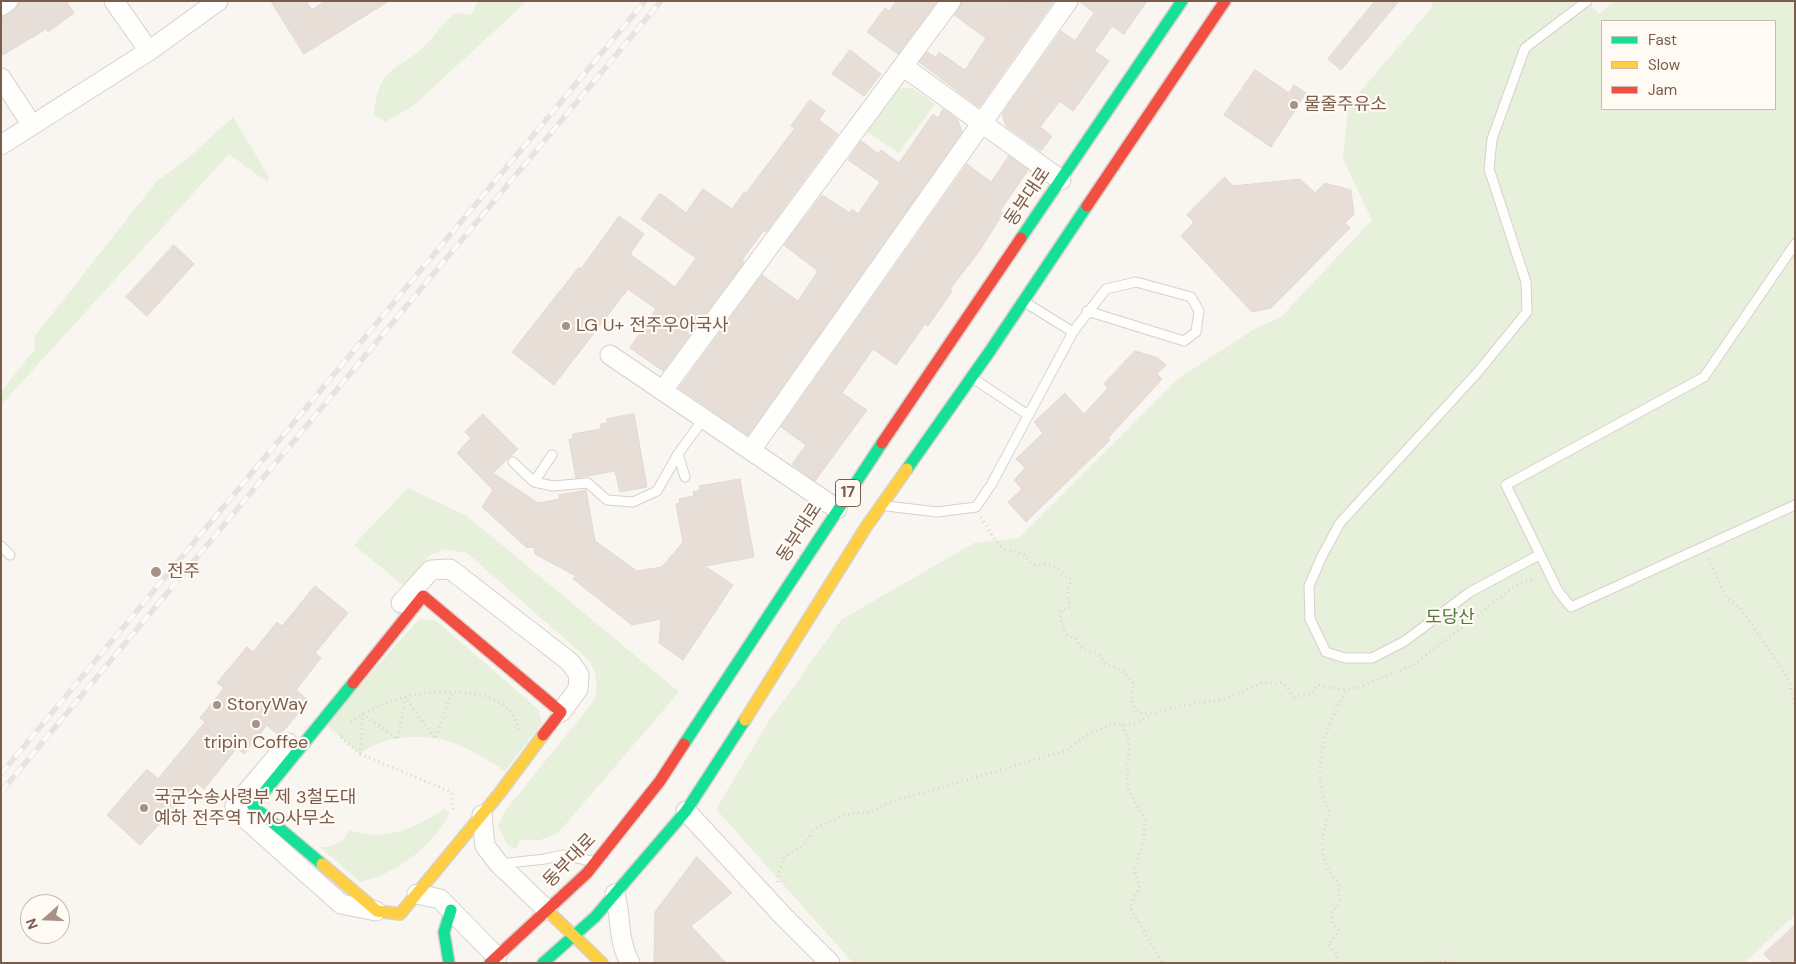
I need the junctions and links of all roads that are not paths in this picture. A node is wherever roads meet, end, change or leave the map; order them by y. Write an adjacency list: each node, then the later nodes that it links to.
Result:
1 (8, 1): 9 (street)
2 (114, 1): 10 (street)
3 (218, 1): 10 (street)
4 (951, 1): 11 (street)
5 (1068, 1): 13 (street)
6 (1182, 1): 16 (main road, 동부대로 / 17)
7 (1225, 1): 18 (main road, 17)
8 (1587, 1): 37 (lane)
9 (1, 6)
10 (149, 51): 14 (street)
11 (904, 67): 13 (street); 23 (street)
12 (1, 78): 14 (street)
13 (981, 124): 16 (street); 26 (street)
14 (32, 125): 15 (street)
15 (1, 145)
16 (1061, 180): 34 (main road, 동부대로 / 17)
17 (1795, 244): 37 (lane)
18 (1023, 301): 20 (lane); 22 (main road, 17)
19 (1088, 311): 19 (lane); 20 (lane)
20 (1073, 332): 24 (lane)
21 (610, 355): 23 (street)
22 (972, 377): 24 (lane); 32 (main road, 17)
23 (663, 390): 25 (street)
24 (1028, 415): 32 (lane)
25 (704, 418): 26 (street); 27 (lane)
26 (751, 450): 34 (street)
27 (678, 454): 30 (lane); 31 (lane)
28 (552, 455): 31 (lane)
29 (513, 462): 31 (lane)
30 (685, 477)
31 (534, 482)
32 (881, 505): 39 (main road, 17)
33 (1795, 505): 37 (lane)
34 (837, 509): 41 (main road, 동부대로 / 17)
35 (1, 546): 36 (lane)
36 (10, 555)
37 (1540, 555)
38 (561, 712): 40 (main road); 47 (main road); 47 (street)
39 (686, 811): 44 (main road, 17); 54 (street)
40 (482, 815): 42 (street); 43 (main road)
41 (596, 863): 42 (lane); 46 (main road, 동부대로 / 17)
42 (499, 864): 46 (street)
43 (417, 894): 45 (street); 47 (main road)
44 (615, 894): 48 (main road, 17); 53 (street)
45 (451, 910): 49 (street); 50 (main road)
46 (547, 910): 48 (main road); 49 (main road, 동부대로 / 17)
47 (376, 911)
48 (574, 936): 51 (main road, 17); 52 (main road)
49 (496, 961)
50 (449, 963)
51 (543, 963)
52 (602, 963)
53 (630, 963)
54 (830, 963)

